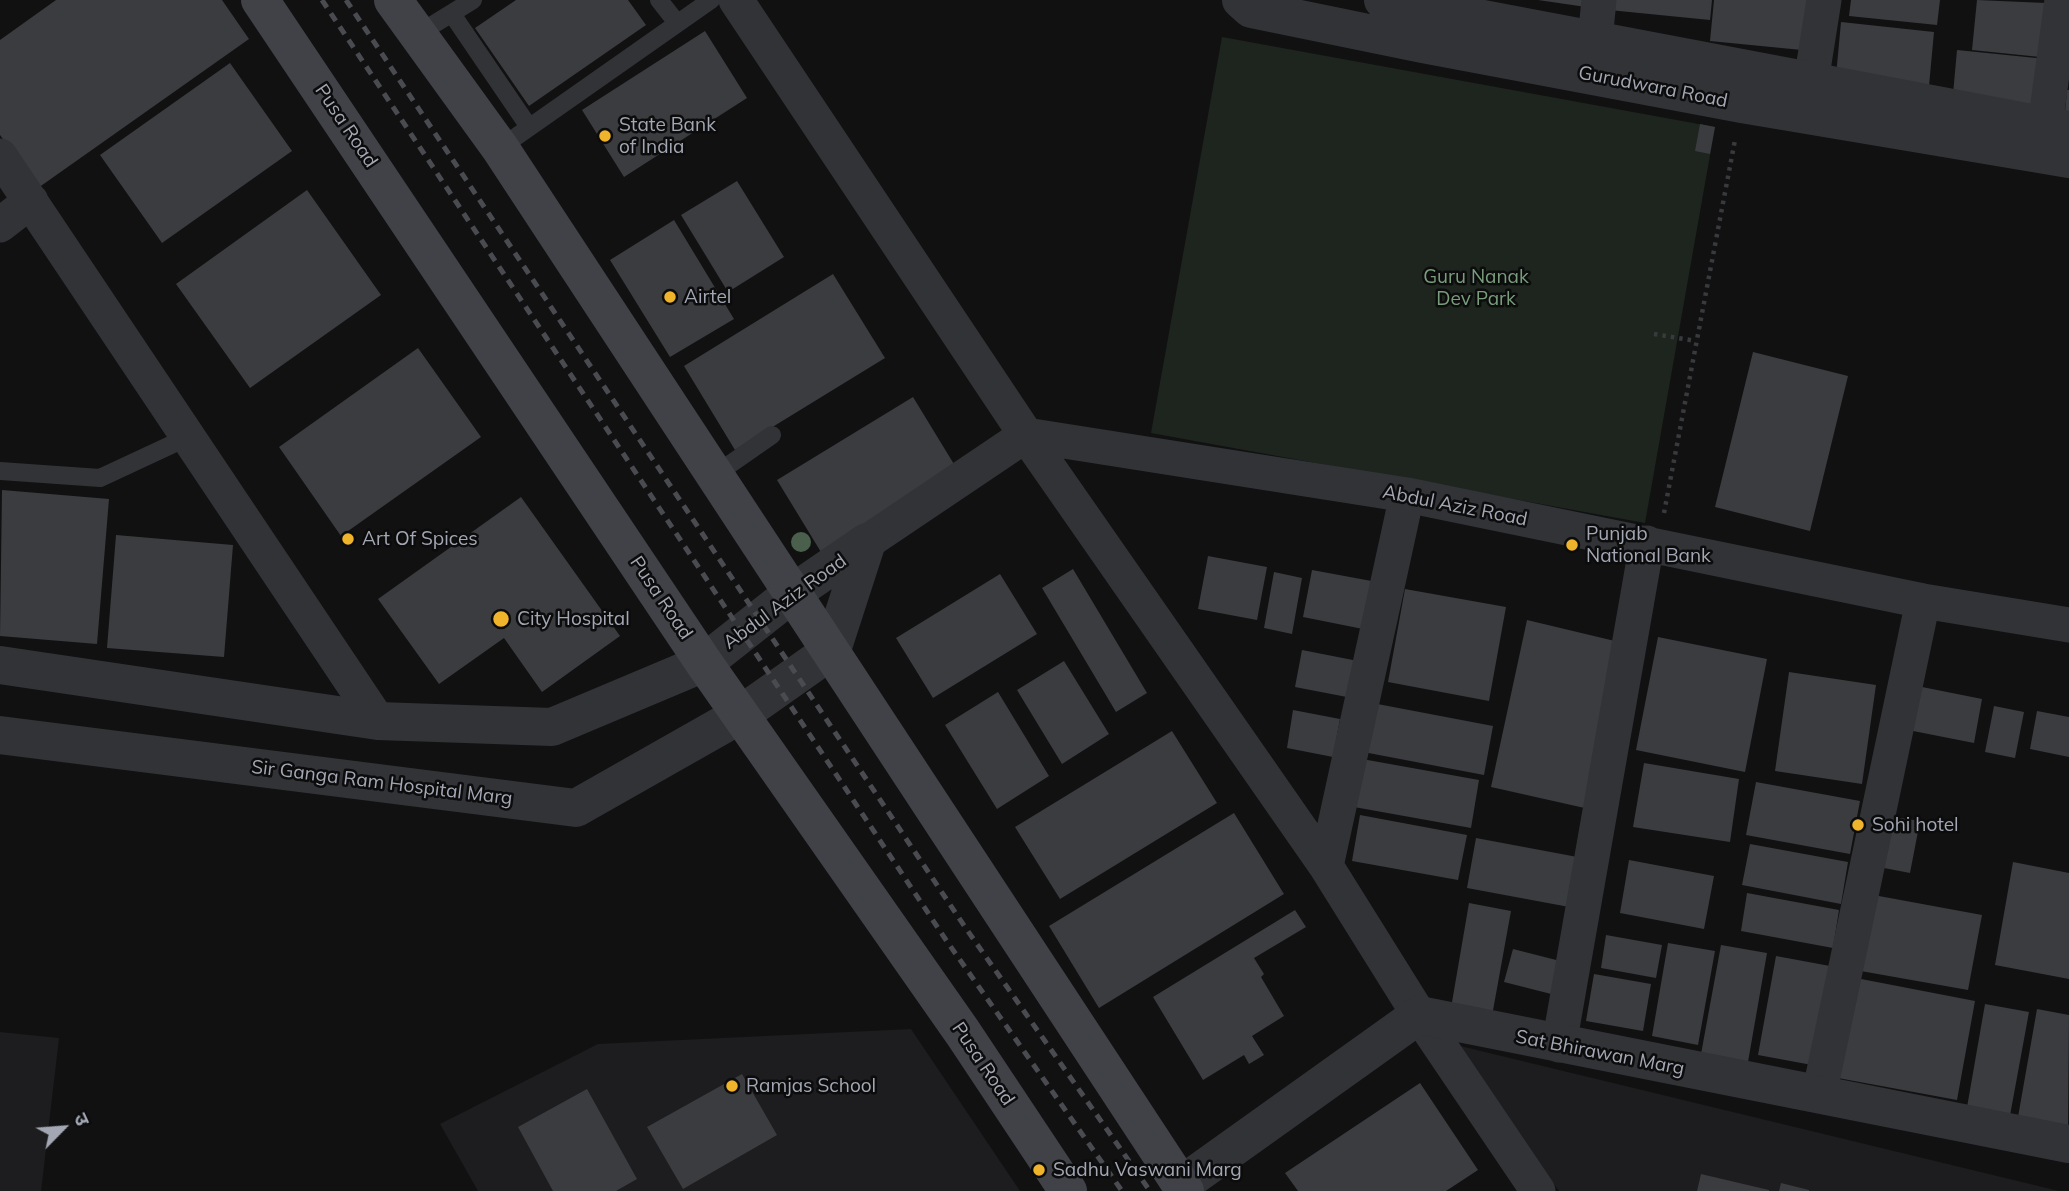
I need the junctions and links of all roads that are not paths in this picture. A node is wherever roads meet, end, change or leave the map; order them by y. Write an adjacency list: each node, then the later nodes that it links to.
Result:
1 (260, 0): 36 (main road, Pusa Road)
2 (393, 0): 15 (main road)
3 (473, 0): 12 (lane)
4 (659, 0): 14 (lane)
5 (711, 0): 14 (lane)
6 (736, 0): 25 (street)
7 (1241, 0): 13 (street, Gurudwara Road)
8 (1383, 0): 16 (street, Gurudwara Road)
9 (1599, 0): 16 (street)
10 (1824, 0): 17 (street)
11 (2062, 0): 18 (street)
12 (452, 13): 15 (lane); 19 (lane)
13 (1342, 13): 21 (street, Gurudwara Road)
14 (677, 23): 19 (lane)
15 (418, 34): 19 (main road)
16 (1595, 40): 17 (street, Gurudwara Road)
17 (1811, 82): 18 (street, Gurudwara Road)
18 (2057, 128)
19 (514, 137): 28 (main road)
20 (0, 156): 22 (street)
21 (2069, 159)
22 (31, 201): 23 (street); 26 (street)
23 (0, 225)
24 (772, 435): 28 (lane)
25 (1026, 435): 29 (street, Abdul Aziz Road); 30 (street, Abdul Aziz Road); 41 (street)
26 (188, 437): 27 (lane); 39 (street)
27 (0, 471)
28 (716, 474): 32 (main road)
29 (1407, 495): 31 (street, Abdul Aziz Road); 41 (street)
30 (867, 542): 32 (street, Abdul Aziz Road); 35 (street, Abdul Aziz Road)
31 (1652, 545): 33 (street, Abdul Aziz Road); 43 (street)
32 (794, 592): 35 (main road); 36 (street, Abdul Aziz Road)
33 (1923, 601): 34 (street, Abdul Aziz Road); 44 (street)
34 (2069, 625)
35 (832, 650): 38 (street); 46 (main road)
36 (704, 663): 38 (main road, Pusa Road); 39 (street)
37 (0, 666): 39 (street)
38 (740, 715): 40 (street, Sir Ganga Ram Hospital Marg); 47 (main road, Pusa Road)
39 (378, 721)
40 (0, 735)
41 (1326, 866): 42 (street)
42 (1419, 1016): 43 (street, Sat Bhirawan Marg); 46 (street); 48 (street)
43 (1559, 1045): 44 (street, Sat Bhirawan Marg)
44 (1819, 1095): 45 (street, Sat Bhirawan Marg)
45 (2069, 1144)
46 (1183, 1188)
47 (1068, 1191)
48 (1538, 1191)

